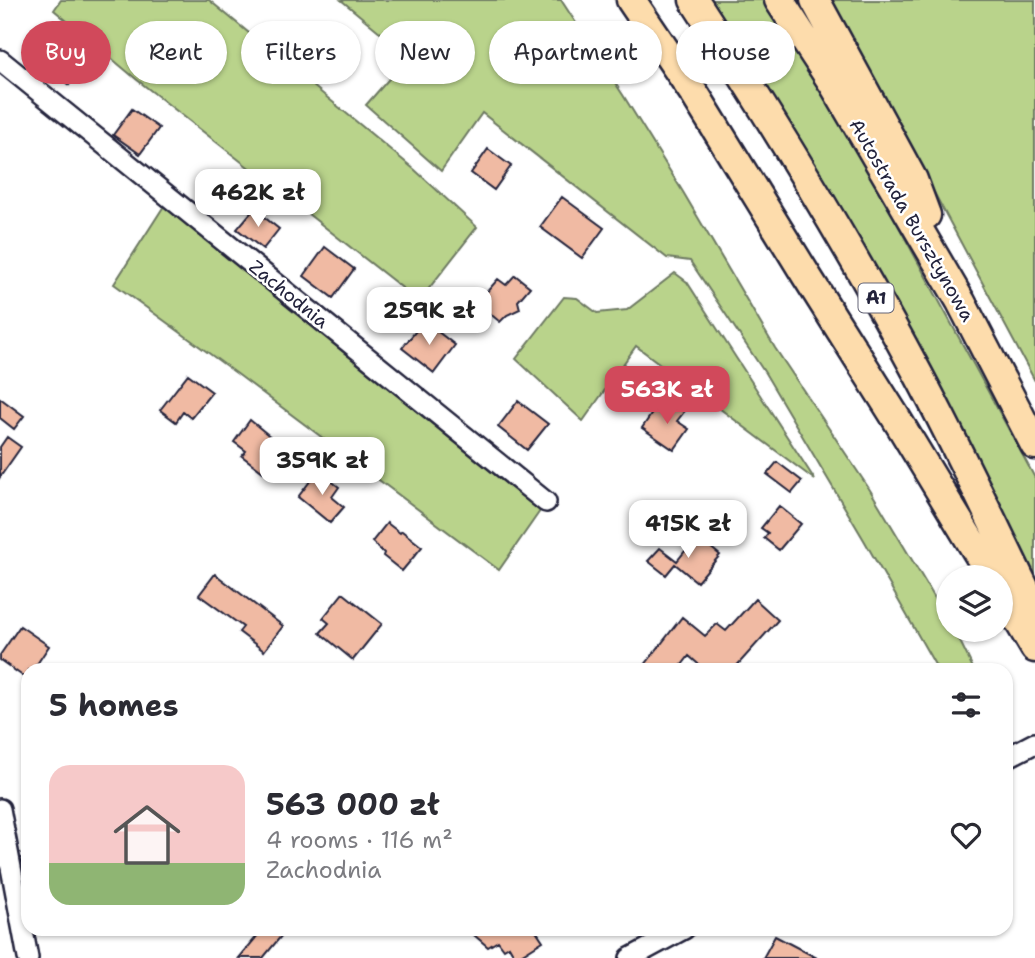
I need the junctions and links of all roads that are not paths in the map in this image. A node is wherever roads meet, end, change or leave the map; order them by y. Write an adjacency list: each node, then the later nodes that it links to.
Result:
1 (631, 0): 9 (highway)
2 (694, 0): 10 (highway, A1)
3 (779, 0): 6 (highway, Autostrada Bursztynowa)
4 (815, 0): 6 (highway)
5 (0, 60): 8 (street, Zachodnia)
6 (961, 302): 7 (highway, Autostrada Bursztynowa)
7 (1035, 445)
8 (545, 502)
9 (985, 565)
10 (1035, 610)
11 (1013, 611): 12 (highway)
12 (1035, 648)
13 (1035, 743): 14 (street)
14 (1013, 754)
15 (0, 809): 16 (street)
16 (21, 921)
17 (24, 936): 19 (street)
18 (671, 936): 20 (street)
19 (28, 958)
20 (631, 958)

